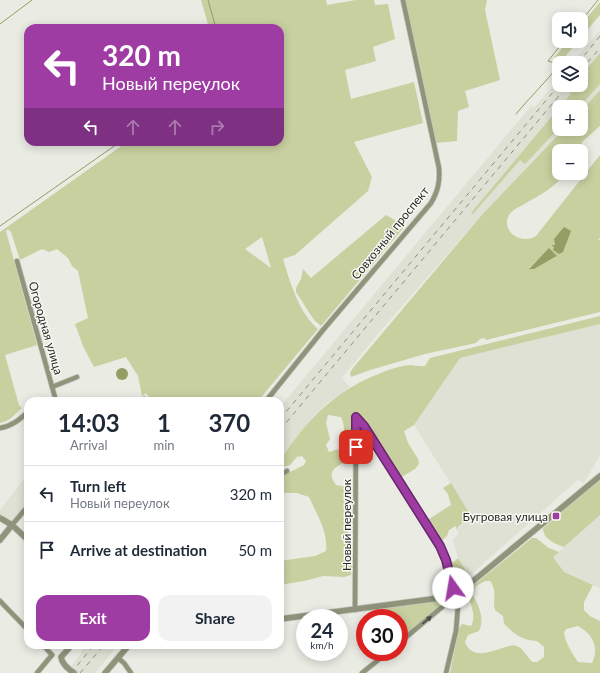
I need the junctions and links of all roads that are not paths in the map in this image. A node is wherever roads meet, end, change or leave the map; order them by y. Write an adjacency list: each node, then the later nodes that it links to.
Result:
1 (403, 0): 6 (street, Совхозный проспект)
2 (17, 261): 4 (street, Огородная улица)
3 (77, 377): 4 (street)
4 (52, 387): 5 (street, Огородная улица)
5 (55, 397)
6 (269, 397)
7 (24, 416): 8 (street)
8 (0, 428)
9 (288, 471): 10 (street)
10 (284, 472)
11 (600, 476): 17 (street)
12 (24, 511): 14 (street)
13 (0, 518): 14 (street)
14 (12, 526): 15 (street); 16 (street)
15 (24, 536)
16 (0, 540)
17 (455, 596): 19 (street); 19 (street, Новый переулок); 22 (street, one-way to 17); 35 (street)
18 (0, 601): 21 (street)
19 (355, 610): 20 (street)
20 (284, 619)
21 (24, 626)
22 (408, 635)
23 (47, 649): 26 (street)
24 (68, 649): 27 (street)
25 (126, 649): 28 (street)
26 (52, 655): 27 (street); 30 (street)
27 (61, 656): 31 (street)
28 (118, 658): 32 (street); 33 (street)
29 (377, 661): 34 (street)
30 (37, 673)
31 (74, 673)
32 (105, 673)
33 (131, 673)
34 (362, 673)
35 (446, 673)

